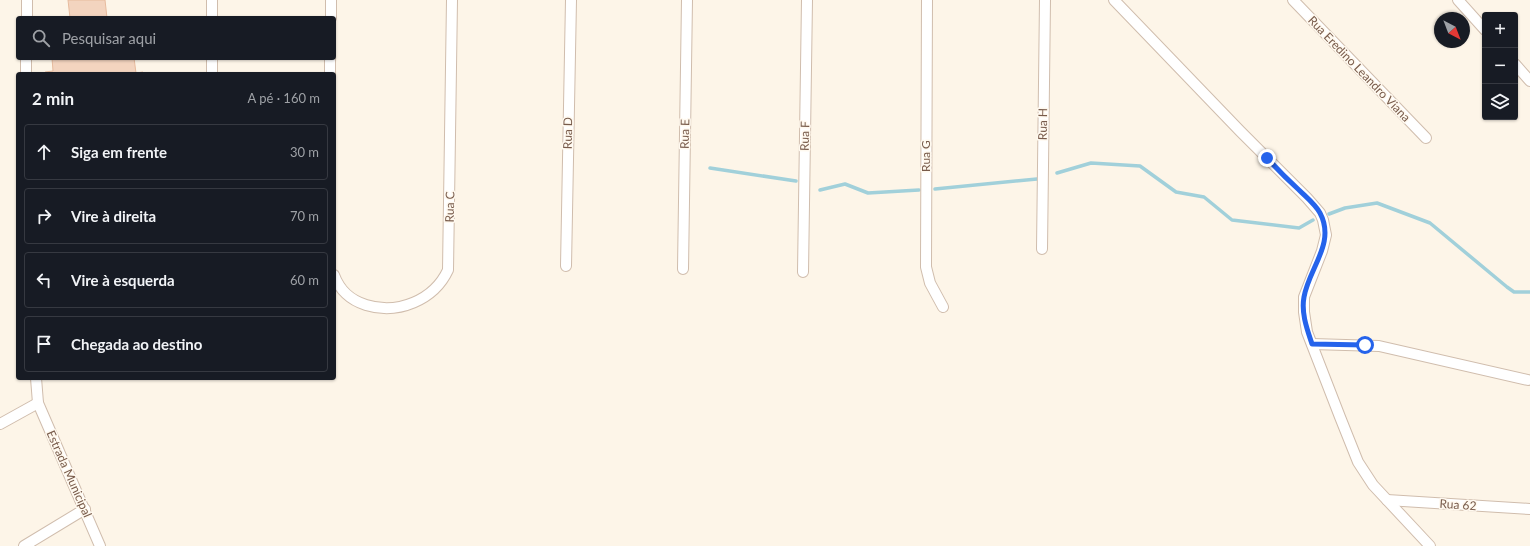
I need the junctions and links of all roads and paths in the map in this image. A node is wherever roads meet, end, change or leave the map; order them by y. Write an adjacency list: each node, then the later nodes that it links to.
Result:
1 (27, 0): 13 (street)
2 (212, 0): 14 (street)
3 (331, 0): 15 (street)
4 (452, 0): 30 (street, Rua C)
5 (571, 0): 27 (street, Rua D)
6 (687, 0): 28 (street, Rua E)
7 (807, 0): 29 (street, Rua F)
8 (927, 0): 31 (street, Rua G)
9 (1045, 0): 26 (street, Rua H)
10 (1114, 0): 32 (street)
11 (1292, 0): 25 (street, Rua Eredino Leandro Viana)
12 (1458, 0): 16 (street)
13 (27, 16)
14 (212, 16)
15 (331, 16)
16 (1482, 27)
17 (26, 60): 21 (street)
18 (212, 60): 22 (street)
19 (330, 60): 23 (street)
20 (1518, 67): 24 (street)
21 (26, 72)
22 (212, 72)
23 (330, 72)
24 (1530, 81)
25 (1426, 138)
26 (1042, 249)
27 (566, 266)
28 (683, 269)
29 (803, 272)
30 (336, 282)
31 (943, 307)
32 (1312, 344): 34 (street); 37 (street)
33 (36, 380): 35 (street, Estrada Municipal)
34 (1528, 380)
35 (38, 402): 36 (street); 38 (street, Estrada Municipal)
36 (0, 424)
37 (1386, 500): 39 (street, Rua 62); 42 (street)
38 (84, 509): 40 (street); 41 (street, Estrada Municipal)
39 (1530, 510)
40 (24, 546)
41 (100, 546)
42 (1430, 546)

